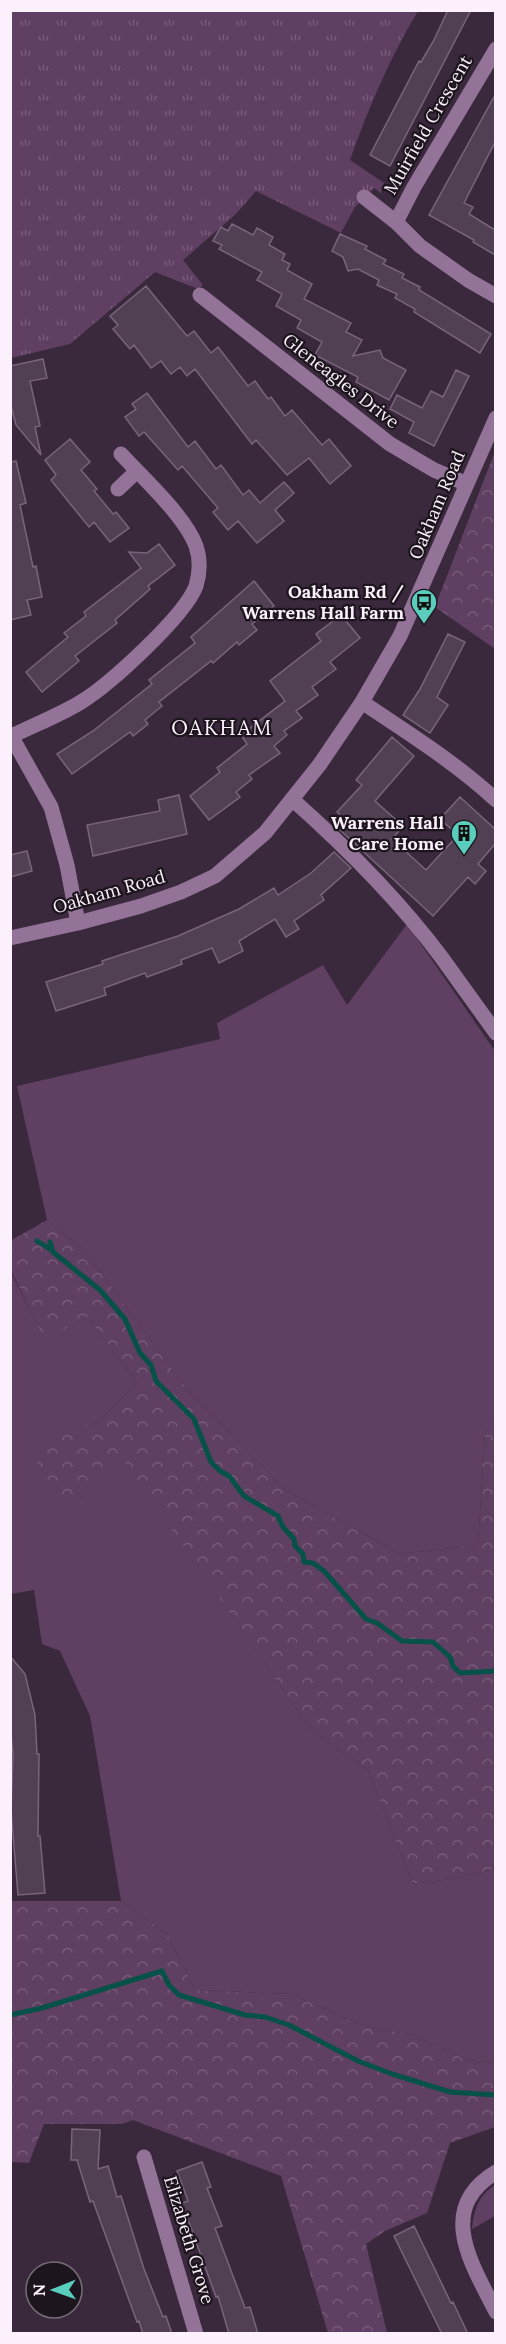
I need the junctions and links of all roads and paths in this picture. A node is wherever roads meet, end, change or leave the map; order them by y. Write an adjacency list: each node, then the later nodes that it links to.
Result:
1 (495, 49): 3 (street, Muirfield Crescent)
2 (364, 197): 3 (street, Muirfield Crescent)
3 (396, 222): 5 (street, Muirfield Crescent)
4 (200, 295): 9 (street, Gleneagles Drive)
5 (495, 296)
6 (495, 418): 9 (street, Oakham Road)
7 (121, 454): 8 (street)
8 (137, 471): 10 (street); 12 (street)
9 (467, 484): 11 (street, Oakham Road)
10 (118, 489)
11 (362, 702): 13 (street, Oakham Road); 14 (street)
12 (11, 735): 15 (street)
13 (293, 800): 15 (street, Oakham Road); 17 (street)
14 (495, 800)
15 (78, 923): 16 (street, Oakham Road)
16 (10, 938)
17 (495, 1034)
18 (144, 2157): 21 (street, Elizabeth Grove)
19 (495, 2172): 20 (street)
20 (495, 2312)
21 (196, 2334)

